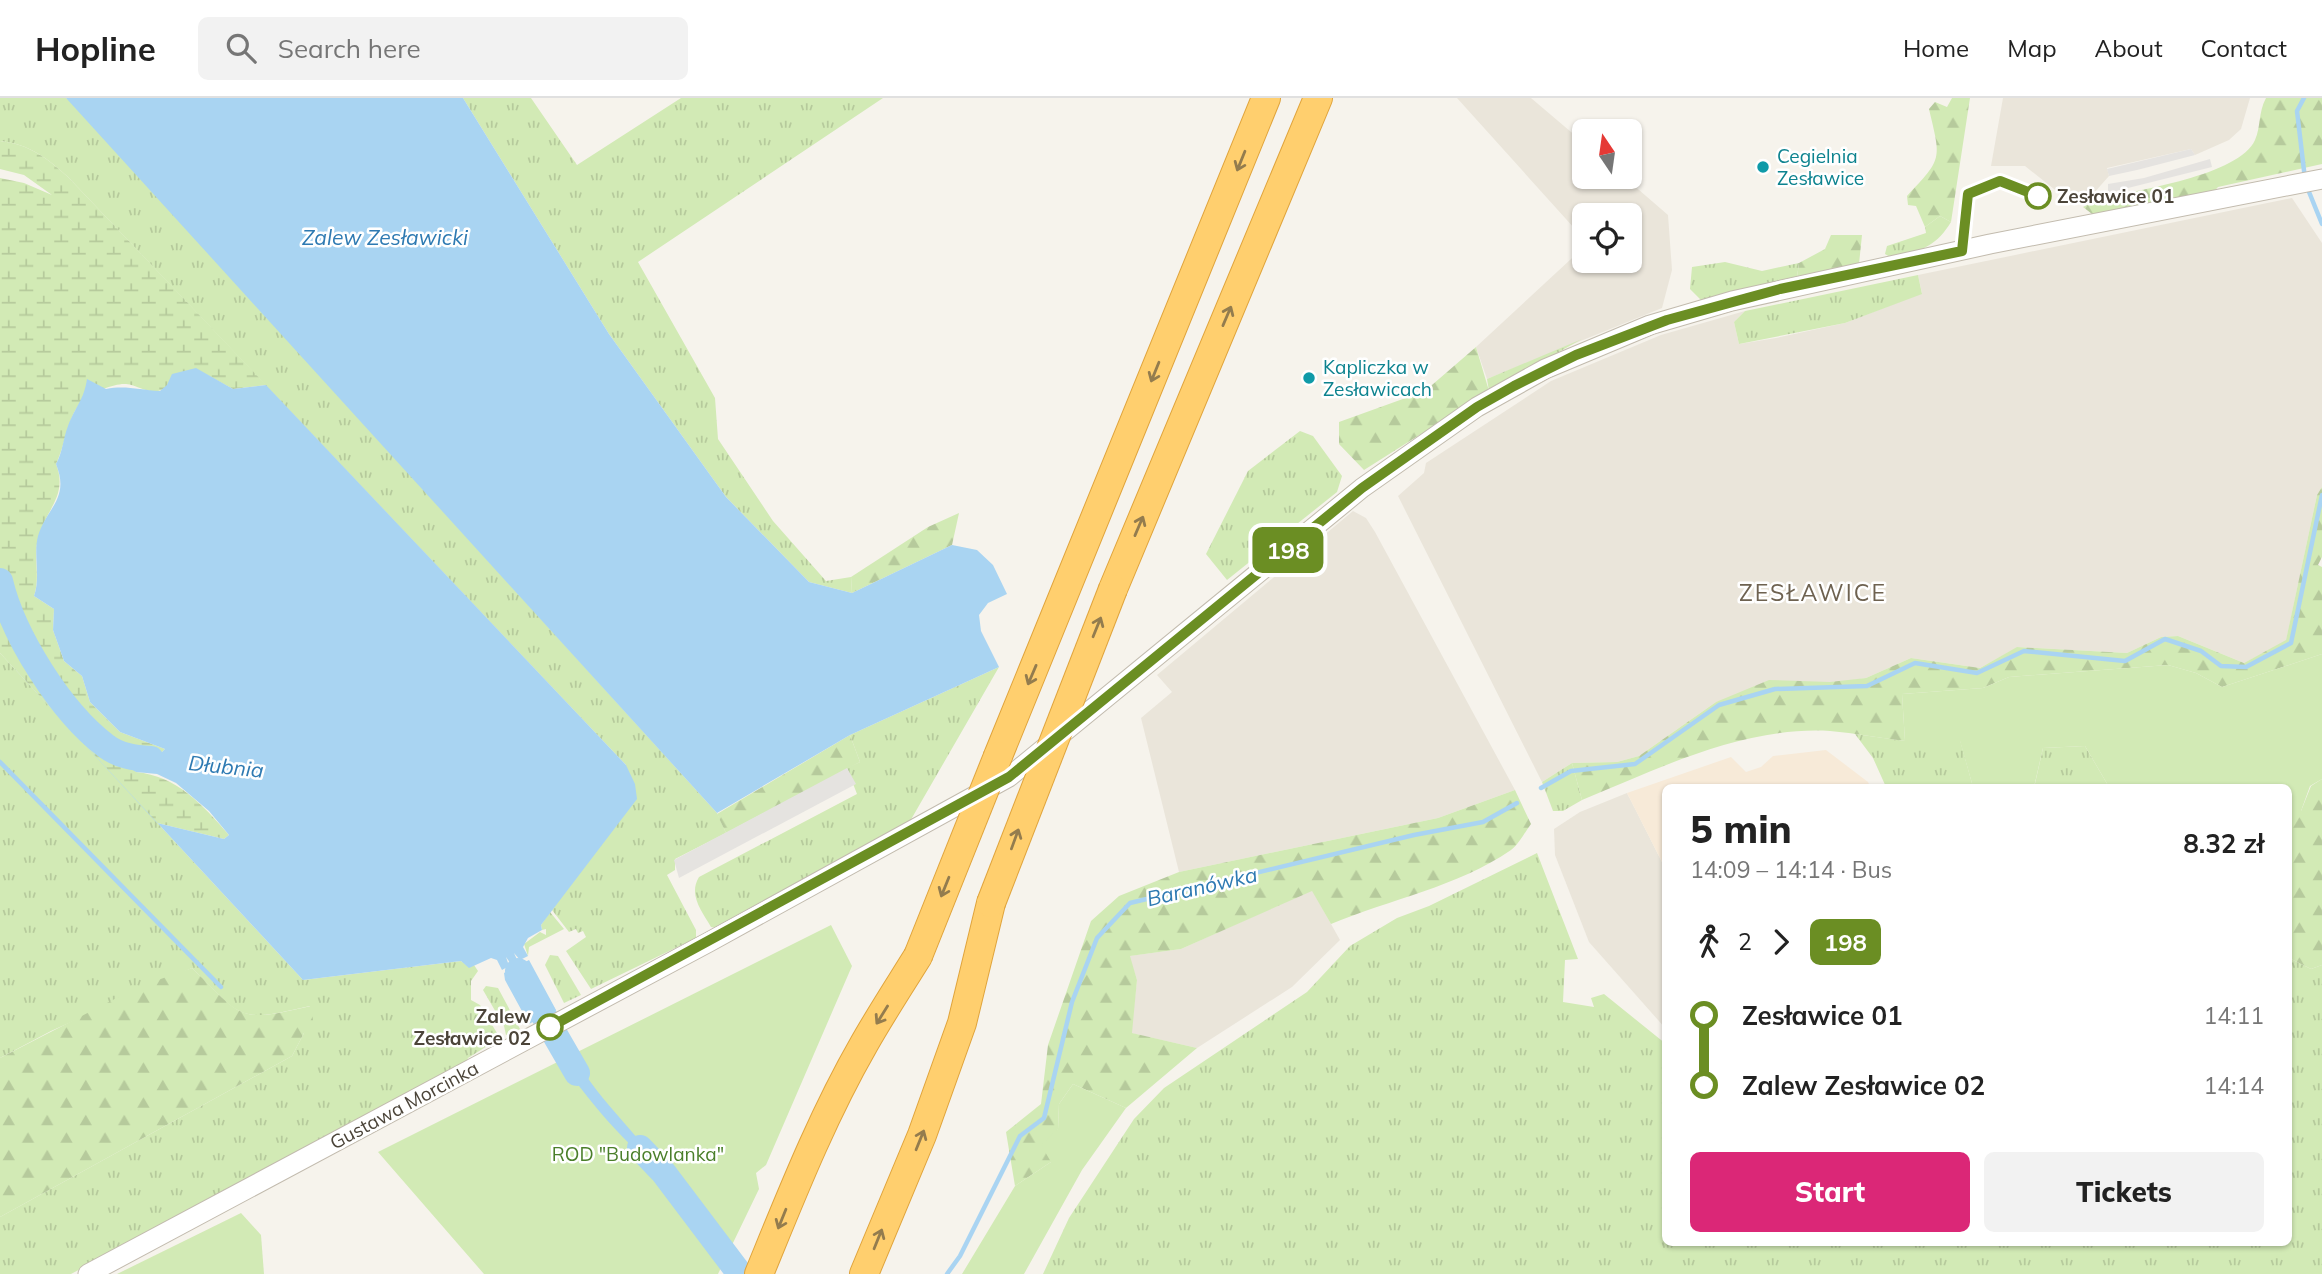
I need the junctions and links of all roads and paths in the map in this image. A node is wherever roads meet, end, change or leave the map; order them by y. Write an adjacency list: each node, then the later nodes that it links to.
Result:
1 (1266, 98): 5 (highway, one-way to 5, bridge)
2 (1318, 98): 6 (highway, one-way to 2, bridge)
3 (2322, 179): 4 (street, Gustawa Morcinka)
4 (88, 1274)
5 (760, 1274)
6 (864, 1274)

